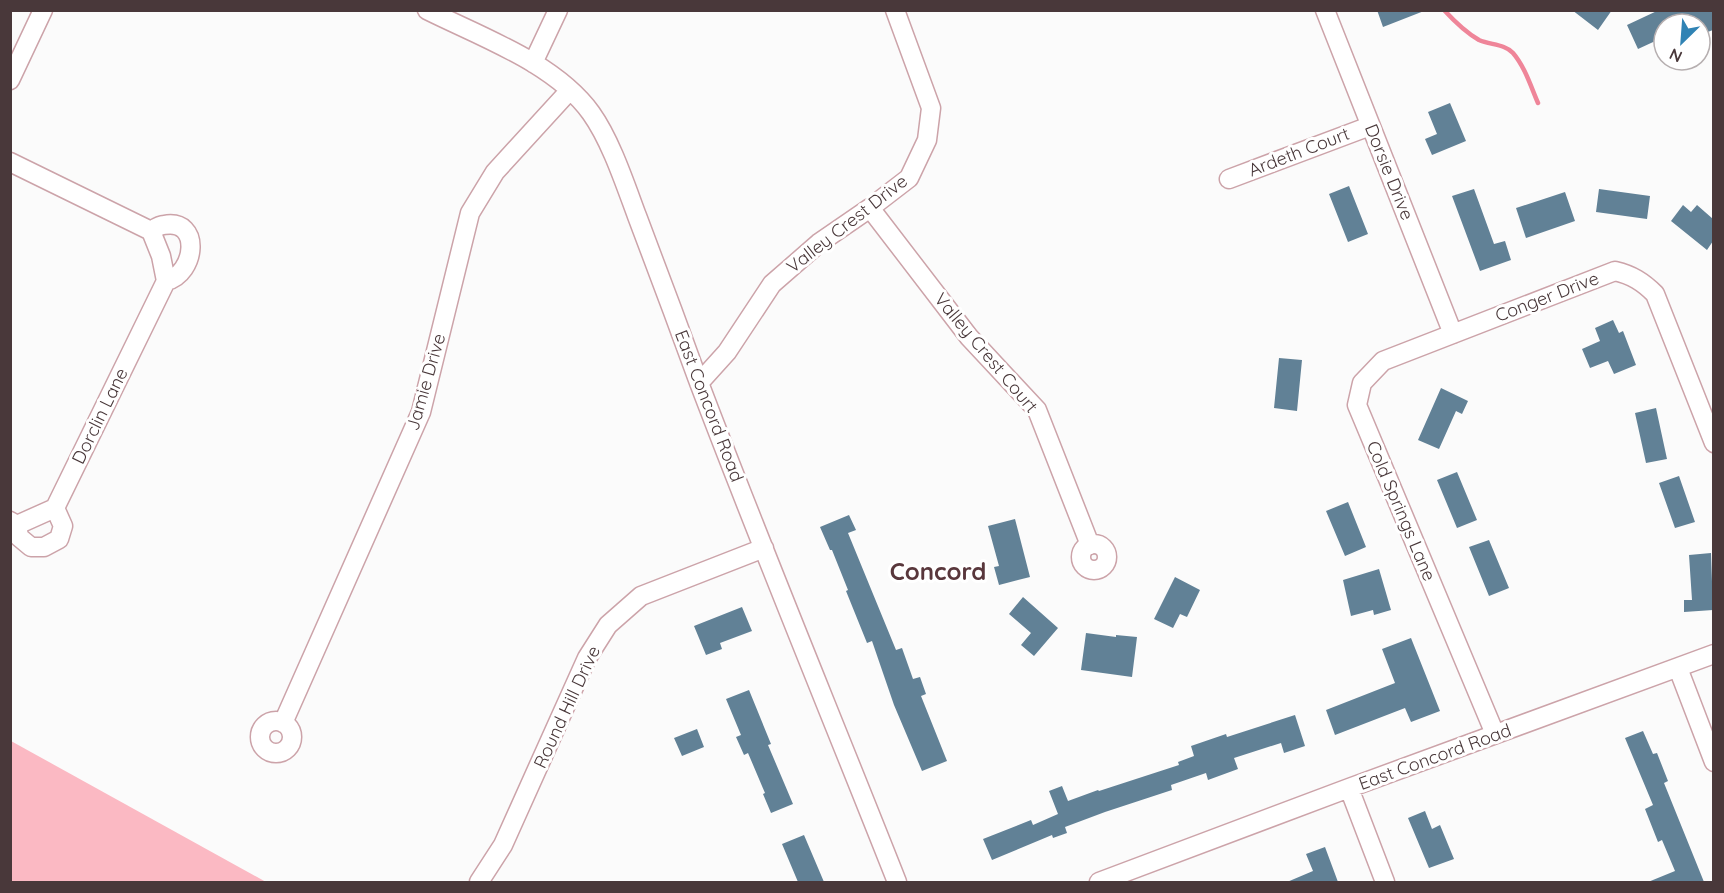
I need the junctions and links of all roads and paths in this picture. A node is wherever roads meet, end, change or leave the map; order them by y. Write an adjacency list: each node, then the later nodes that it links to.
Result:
1 (43, 10): 7 (street)
2 (427, 10): 6 (street, East Concord Road)
3 (558, 10): 6 (street)
4 (895, 10): 12 (street, Valley Crest Drive)
5 (1325, 10): 9 (street, Dorsie Drive)
6 (533, 63): 8 (street, East Concord Road)
7 (10, 80)
8 (570, 90): 16 (street, East Concord Road); 24 (street, Jamie Drive)
9 (1370, 126): 11 (street, Ardeth Court); 15 (street, Dorsie Drive)
10 (10, 162): 13 (street)
11 (1228, 179)
12 (870, 208): 16 (street, Valley Crest Drive); 20 (street, Valley Crest Court)
13 (151, 231): 14 (street); 14 (street, Dorclin Lane)
14 (166, 281): 18 (street, Dorclin Lane)
15 (1453, 334): 17 (street, Conger Drive); 25 (street, Cold Springs Lane)
16 (699, 383): 21 (street, East Concord Road)
17 (1713, 443)
18 (55, 508): 19 (street); 19 (street)
19 (14, 523)
20 (1090, 544)
21 (764, 549): 28 (street, Round Hill Drive); 29 (street, East Concord Road)
22 (1713, 654): 23 (street, East Concord Road)
23 (1678, 668): 25 (street, East Concord Road); 26 (street)
24 (283, 723)
25 (1495, 734): 27 (street, East Concord Road)
26 (1713, 762)
27 (1349, 788): 30 (street, East Concord Road); 31 (street)
28 (479, 882)
29 (897, 882)
30 (1099, 882)
31 (1385, 882)

